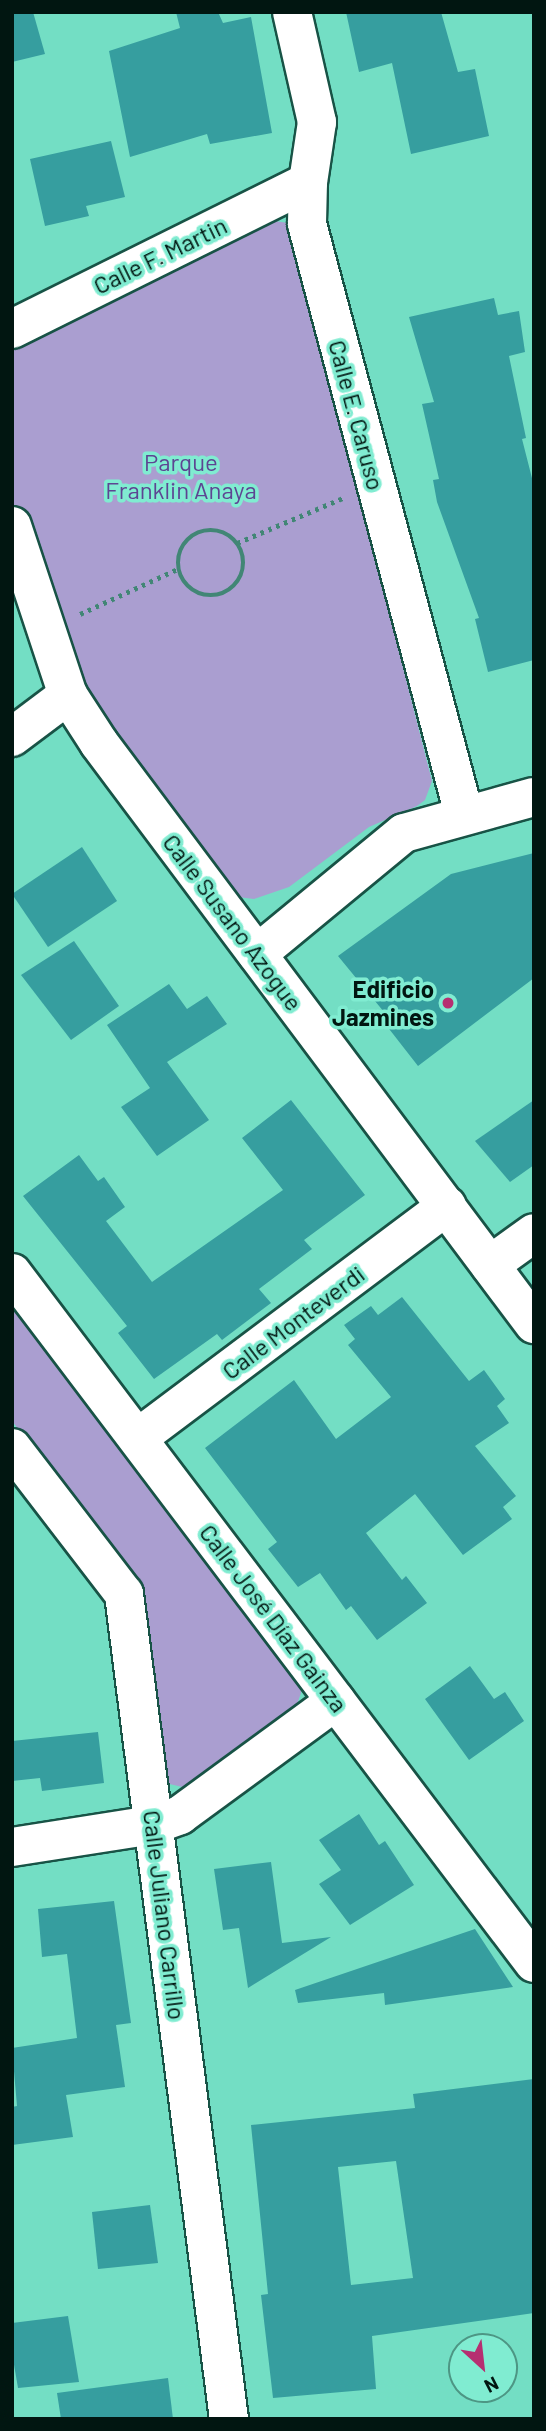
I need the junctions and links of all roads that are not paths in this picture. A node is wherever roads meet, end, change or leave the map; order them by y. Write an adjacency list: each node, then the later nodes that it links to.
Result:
1 (292, 12): 2 (street, Calle E. Caruso)
2 (308, 181): 3 (street, Calle F. Martin); 8 (street, Calle E. Caruso)
3 (12, 329)
4 (12, 526): 5 (street, Calle Susano Azogue)
5 (68, 695): 6 (street); 9 (street, Calle Susano Azogue)
6 (12, 737)
7 (534, 797): 8 (street)
8 (464, 814): 9 (street)
9 (257, 954): 10 (street, Calle Susano Azogue)
10 (447, 1206): 12 (street, Calle Susano Azogue); 15 (street, Calle Monteverdi)
11 (534, 1233): 12 (street)
12 (490, 1265): 14 (street, Calle Susano Azogue)
13 (12, 1273): 15 (street, Calle José Díaz Gainza)
14 (534, 1324)
15 (139, 1437): 17 (street, Calle José Díaz Gainza)
16 (12, 1448): 18 (street, Calle Juliano Carrillo)
17 (336, 1701): 18 (street); 20 (street, Calle José Díaz Gainza)
18 (153, 1825): 19 (street); 21 (street, Calle Juliano Carrillo)
19 (12, 1847)
20 (534, 1963)
21 (229, 2419)

